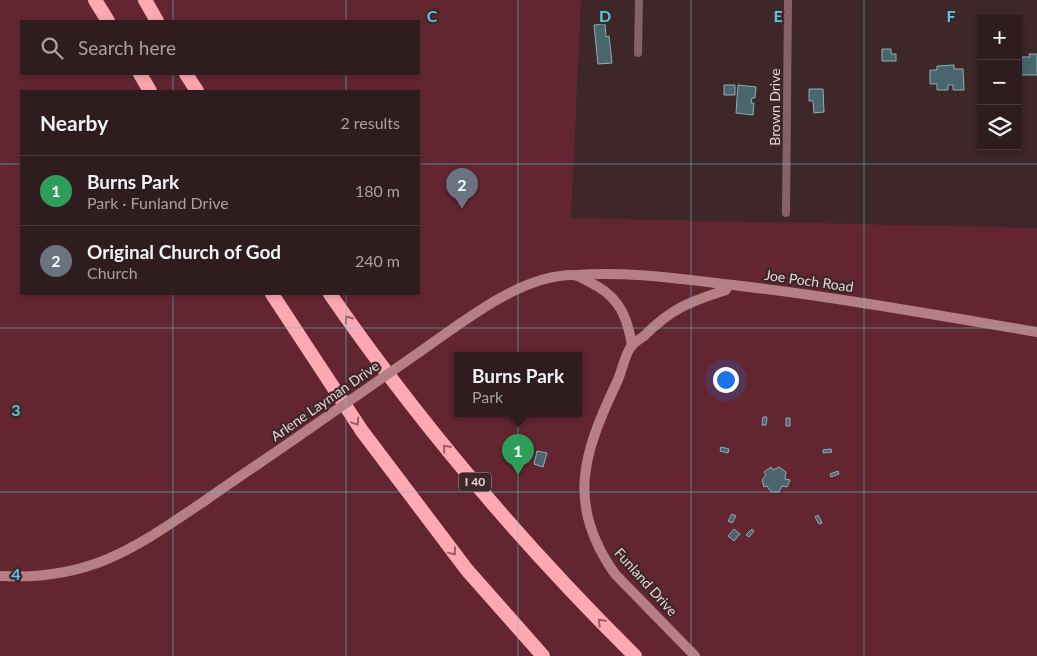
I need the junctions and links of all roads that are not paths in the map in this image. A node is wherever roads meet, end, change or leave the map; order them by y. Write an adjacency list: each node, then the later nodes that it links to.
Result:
1 (95, 0): 5 (highway)
2 (145, 0): 6 (highway)
3 (639, 0): 7 (street)
4 (788, 0): 12 (street, Brown Drive)
5 (107, 20)
6 (156, 20)
7 (638, 53)
8 (141, 75): 10 (highway)
9 (187, 75): 11 (highway)
10 (149, 90)
11 (196, 90)
12 (786, 213)
13 (575, 275): 14 (street, Joe Poch Road); 18 (street); 19 (street, Arlene Layman Drive, bridge)
14 (728, 285): 17 (street, Joe Poch Road); 18 (street, Funland Drive)
15 (273, 295): 20 (highway, one-way to 20)
16 (331, 295): 21 (highway, I 40, one-way to 16)
17 (1037, 332)
18 (632, 346): 22 (street, Funland Drive)
19 (0, 576)
20 (543, 656)
21 (635, 656)
22 (695, 656)

